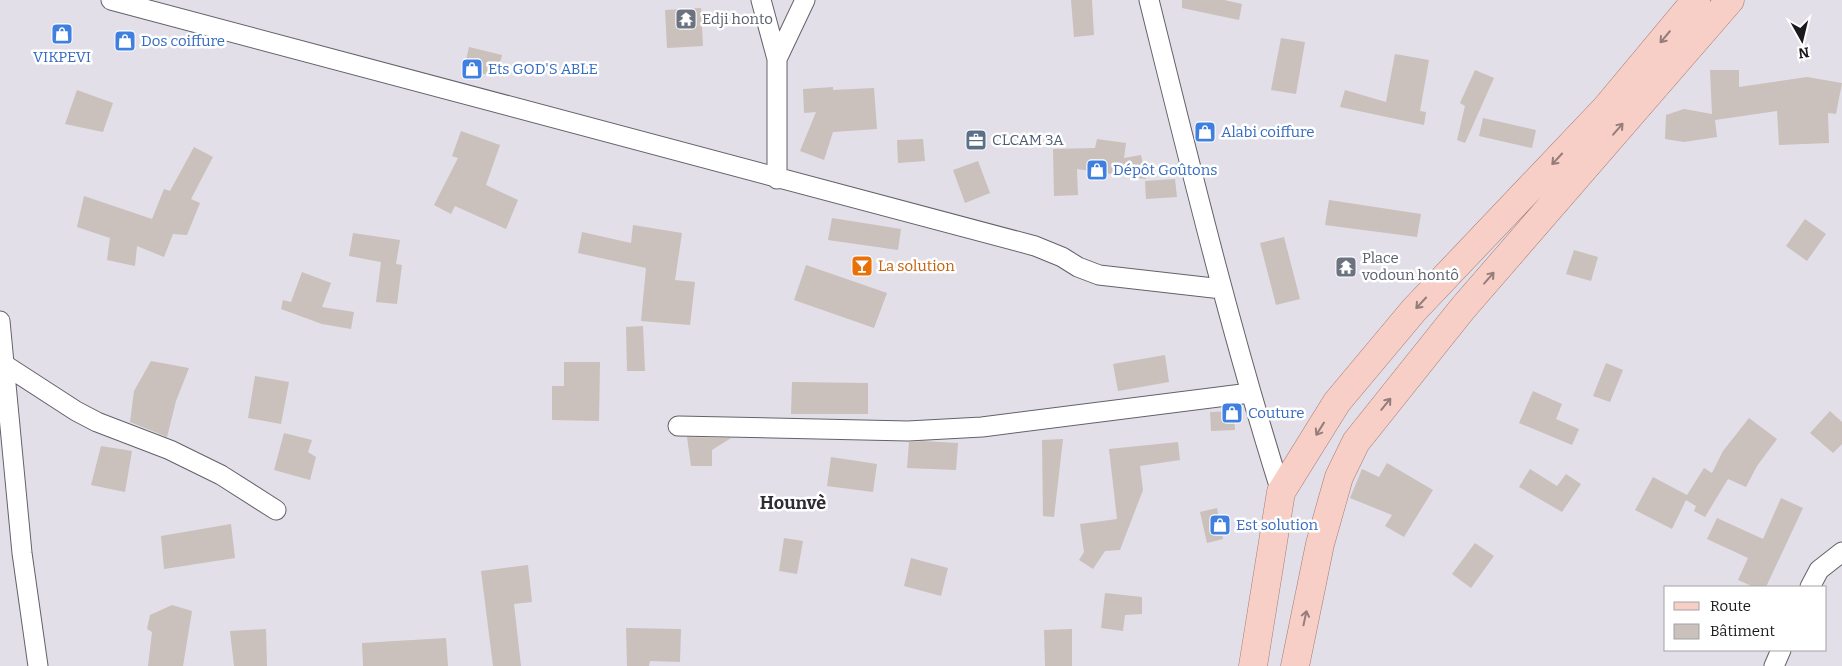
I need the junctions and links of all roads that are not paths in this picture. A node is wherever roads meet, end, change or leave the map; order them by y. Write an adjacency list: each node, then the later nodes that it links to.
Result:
1 (111, 0): 8 (street)
2 (761, 0): 7 (street)
3 (805, 0): 7 (street)
4 (1149, 0): 9 (street)
5 (1696, 0): 14 (main road, one-way to 14)
6 (1730, 0): 21 (main road, one-way to 6)
7 (777, 60): 8 (street)
8 (776, 179): 9 (street)
9 (1222, 288): 12 (street)
10 (0, 321): 11 (street)
11 (5, 365): 15 (street); 19 (street)
12 (1250, 393): 13 (street); 14 (street)
13 (678, 426)
14 (1281, 492): 20 (main road)
15 (276, 510)
16 (1842, 552): 17 (street)
17 (1811, 586)
18 (1781, 651): 22 (street)
19 (38, 666)
20 (1253, 666)
21 (1295, 666)
22 (1774, 666)

